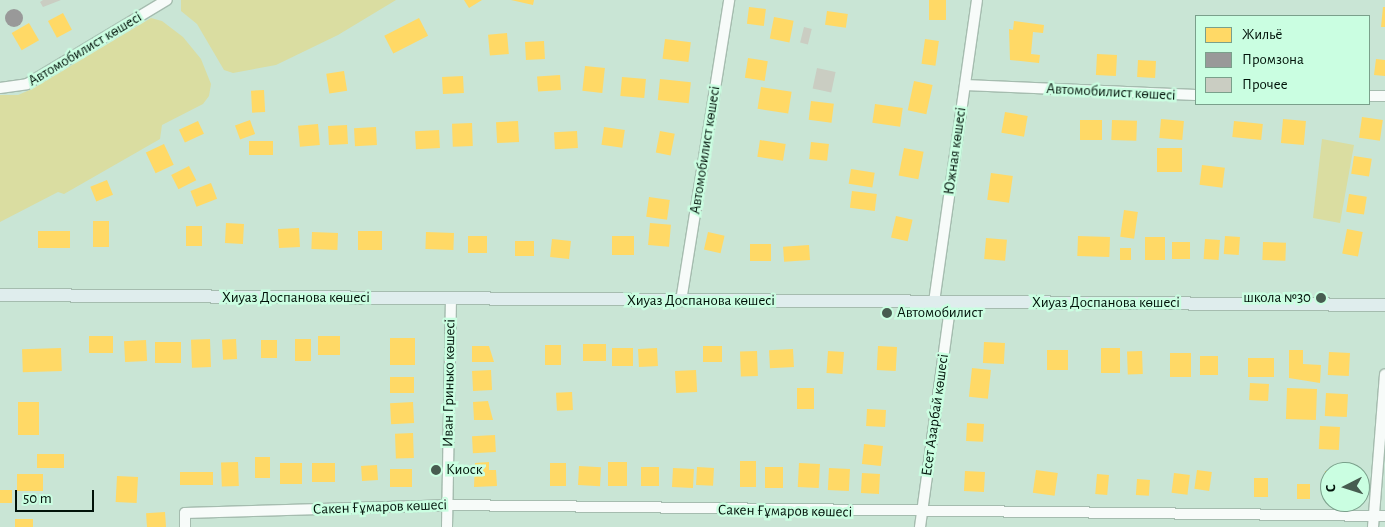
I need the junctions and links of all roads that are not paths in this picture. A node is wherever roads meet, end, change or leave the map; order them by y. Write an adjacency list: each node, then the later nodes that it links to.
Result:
1 (167, 0): 5 (street, Автомобилист көшесі)
2 (729, 0): 11 (street, Автомобилист көшесі)
3 (977, 0): 4 (street, Южная көшесі)
4 (965, 85): 6 (street, Автомобилист көшесі); 12 (street, Южная көшесі)
5 (0, 88)
6 (1195, 96)
7 (1370, 96): 8 (street)
8 (1385, 96)
9 (0, 297): 10 (main road, Хиуаз Доспанова көшесі)
10 (451, 299): 11 (main road, Хиуаз Доспанова көшесі); 16 (street, Иван Гринько көшесі)
11 (681, 300): 12 (main road, Хиуаз Доспанова көшесі)
12 (934, 302): 13 (main road, Хиуаз Доспанова көшесі)
13 (951, 302): 14 (main road, Хиуаз Доспанова көшесі); 17 (street, Есет Азарбай көшесі)
14 (1385, 306)
15 (1385, 374): 18 (street)
16 (447, 505): 17 (street, Сакен Ғұмаров көшесі); 19 (street, Сакен Ғұмаров көшесі); 20 (street, Иван Гринько көшесі)
17 (921, 514): 18 (street, Сакен Ғұмаров көшесі); 21 (street, Есет Азарбай көшесі)
18 (1380, 515): 22 (street)
19 (184, 527)
20 (447, 527)
21 (920, 527)
22 (1373, 527)

